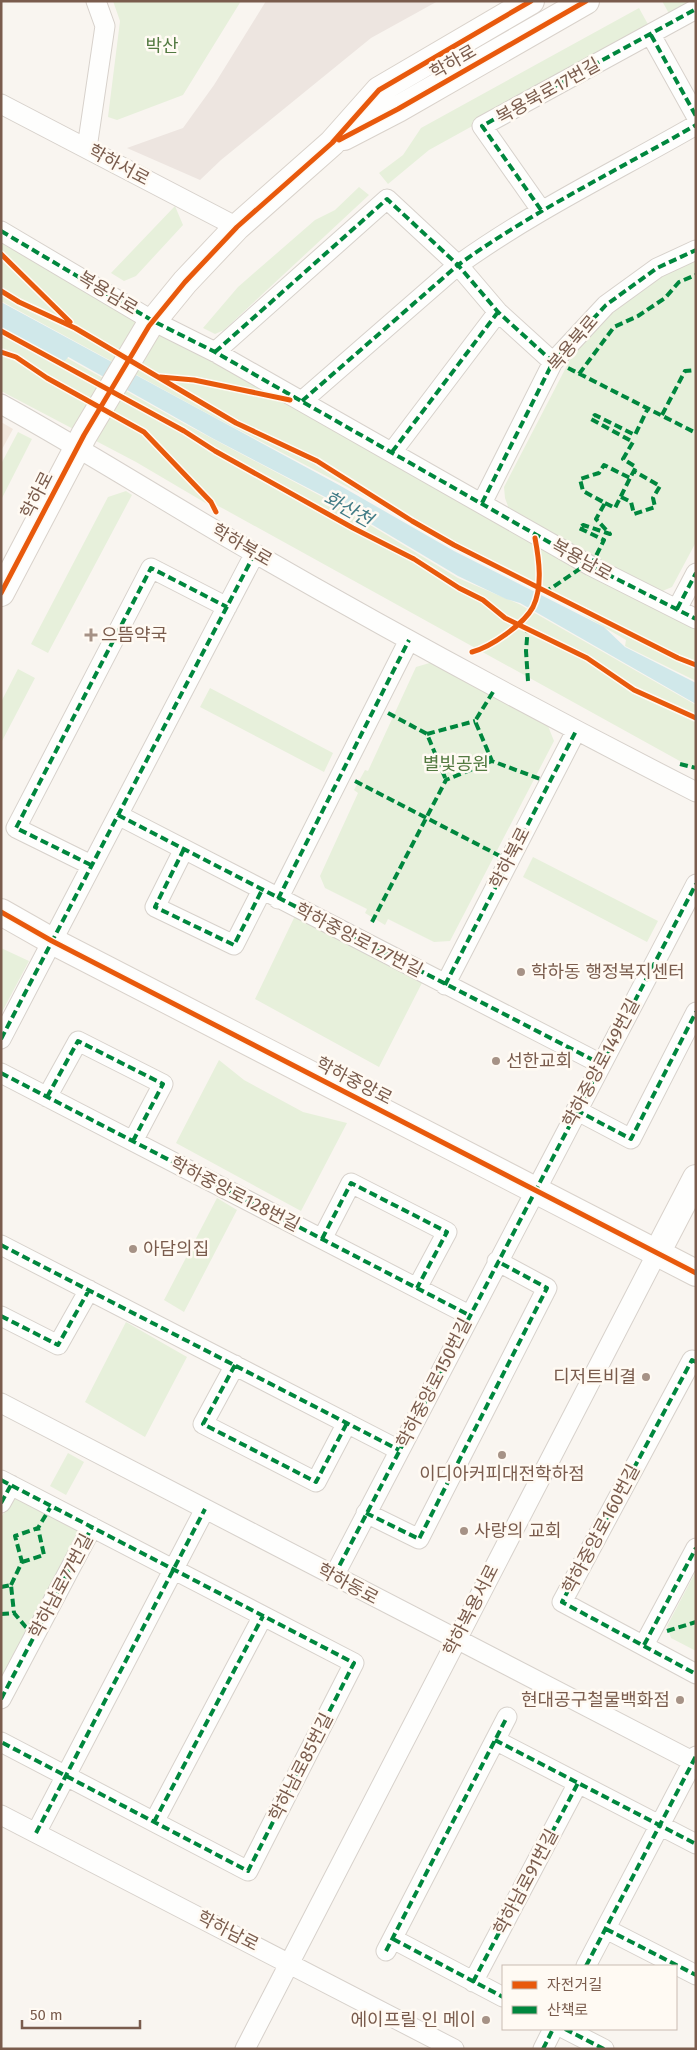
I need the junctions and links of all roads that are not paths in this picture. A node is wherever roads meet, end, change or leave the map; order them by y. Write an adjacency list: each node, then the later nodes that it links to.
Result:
1 (96, 1): 10 (street)
2 (531, 1): 9 (street, 학하로)
3 (586, 1): 9 (street, 학하로)
4 (696, 9): 5 (street, 복용북로17번길)
5 (651, 35): 7 (street); 11 (street, 복용북로17번길)
6 (1, 104): 10 (street, 학하서로)
7 (696, 116)
8 (696, 125): 11 (street)
9 (332, 143): 12 (street, 학하로)
10 (87, 148): 12 (street, 학하서로)
11 (541, 210): 15 (street)
12 (237, 227): 17 (street, 학하로)
13 (1, 231): 17 (street, 복용남로)
14 (696, 250): 19 (street, 복용북로)
15 (458, 265): 16 (street); 18 (street); 20 (street)
16 (498, 312): 19 (street); 23 (street)
17 (151, 323): 18 (street, 복용남로); 22 (street, 학하로)
18 (215, 352): 20 (street, 복용남로)
19 (553, 362): 24 (street, 복용북로)
20 (302, 401): 23 (street, 복용남로)
21 (1, 404): 22 (street, 학하북로)
22 (81, 441): 25 (street, 학하북로); 27 (street, 학하로)
23 (392, 452): 24 (street, 복용남로)
24 (482, 503): 29 (street, 복용남로)
25 (255, 553): 28 (street); 31 (street, 학하북로)
26 (696, 573): 29 (street)
27 (1, 593)
28 (227, 607): 34 (street); 36 (street)
29 (676, 609): 30 (street, 복용남로)
30 (696, 619)
31 (409, 640): 32 (street, 학하북로); 38 (street)
32 (576, 731): 33 (street, 학하북로); 41 (street, 학하북로)
33 (696, 792)
34 (118, 815): 35 (street, 학하중앙로127번길); 36 (street)
35 (184, 849): 38 (street, 학하중앙로127번길); 38 (street)
36 (91, 865): 40 (street)
37 (695, 888): 44 (street, 학하중앙로149번길)
38 (270, 894): 41 (street, 학하중앙로127번길)
39 (1, 912): 40 (street, 학하중앙로)
40 (52, 941): 43 (street); 50 (street, 학하중앙로)
41 (444, 985): 44 (street, 학하중앙로127번길)
42 (696, 1012): 47 (street)
43 (1, 1039)
44 (601, 1064): 47 (street, 학하중앙로149번길)
45 (1, 1073): 46 (street, 학하중앙로128번길)
46 (47, 1097): 48 (street, 학하중앙로128번길); 48 (street)
47 (576, 1110): 50 (street, 학하중앙로149번길)
48 (133, 1141): 51 (street, 학하중앙로128번길)
49 (696, 1178): 53 (street, 학하복용서로)
50 (534, 1190): 53 (street, 학하중앙로); 54 (street, 학하중앙로150번길)
51 (322, 1239): 56 (street, 학하중앙로128번길); 56 (street)
52 (1, 1245): 57 (street)
53 (657, 1253): 55 (street, 학하중앙로); 74 (street, 학하복용서로)
54 (497, 1261): 58 (street, 학하중앙로150번길); 68 (street)
55 (696, 1273)
56 (417, 1288): 58 (street, 학하중앙로128번길)
57 (89, 1290): 59 (street); 61 (street)
58 (469, 1315): 64 (street, 학하중앙로150번길)
59 (1, 1316)
60 (696, 1362): 75 (street, 학하중앙로160번길)
61 (235, 1365): 63 (street); 63 (street)
62 (1, 1403): 67 (street, 학하동로)
63 (347, 1423): 64 (street)
64 (399, 1450): 68 (street, 학하중앙로150번길)
65 (6, 1482): 66 (street); 69 (street)
66 (1, 1503)
67 (205, 1509): 71 (street); 72 (street, 학하동로)
68 (366, 1513): 72 (street, 학하중앙로150번길)
69 (92, 1527): 71 (street, 학하남로77번길); 78 (street, 학하남로77번길)
70 (696, 1548): 75 (street)
71 (173, 1569): 73 (street, 학하남로77번길); 83 (street)
72 (334, 1576): 74 (street, 학하동로)
73 (263, 1616): 76 (street, 학하남로77번길); 86 (street)
74 (455, 1640): 82 (street, 학하동로); 91 (street, 학하복용서로)
75 (644, 1645): 77 (street)
76 (354, 1663): 86 (street, 학하남로85번길)
77 (696, 1674)
78 (1, 1699)
79 (507, 1717): 80 (street)
80 (495, 1740): 84 (street); 96 (street)
81 (1, 1742): 83 (street)
82 (695, 1760): 87 (street)
83 (65, 1776): 86 (street); 88 (street)
84 (578, 1783): 87 (street); 96 (street, 학하남로91번길)
85 (1, 1815): 88 (street, 학하남로)
86 (154, 1822)
87 (660, 1825): 89 (street); 90 (street)
88 (36, 1833): 91 (street, 학하남로)
89 (696, 1844)
90 (606, 1928): 92 (street); 93 (street)
91 (290, 1963): 100 (street, 학하복용서로); 101 (street, 학하남로)
92 (587, 1965)
93 (677, 1965)
94 (677, 1965): 95 (street)
95 (696, 1975)
96 (473, 1982): 97 (street)
97 (502, 1996)
98 (552, 2030): 102 (street)
99 (567, 2030): 103 (street)
100 (245, 2049)
101 (454, 2049)
102 (543, 2049)
103 (604, 2049)

